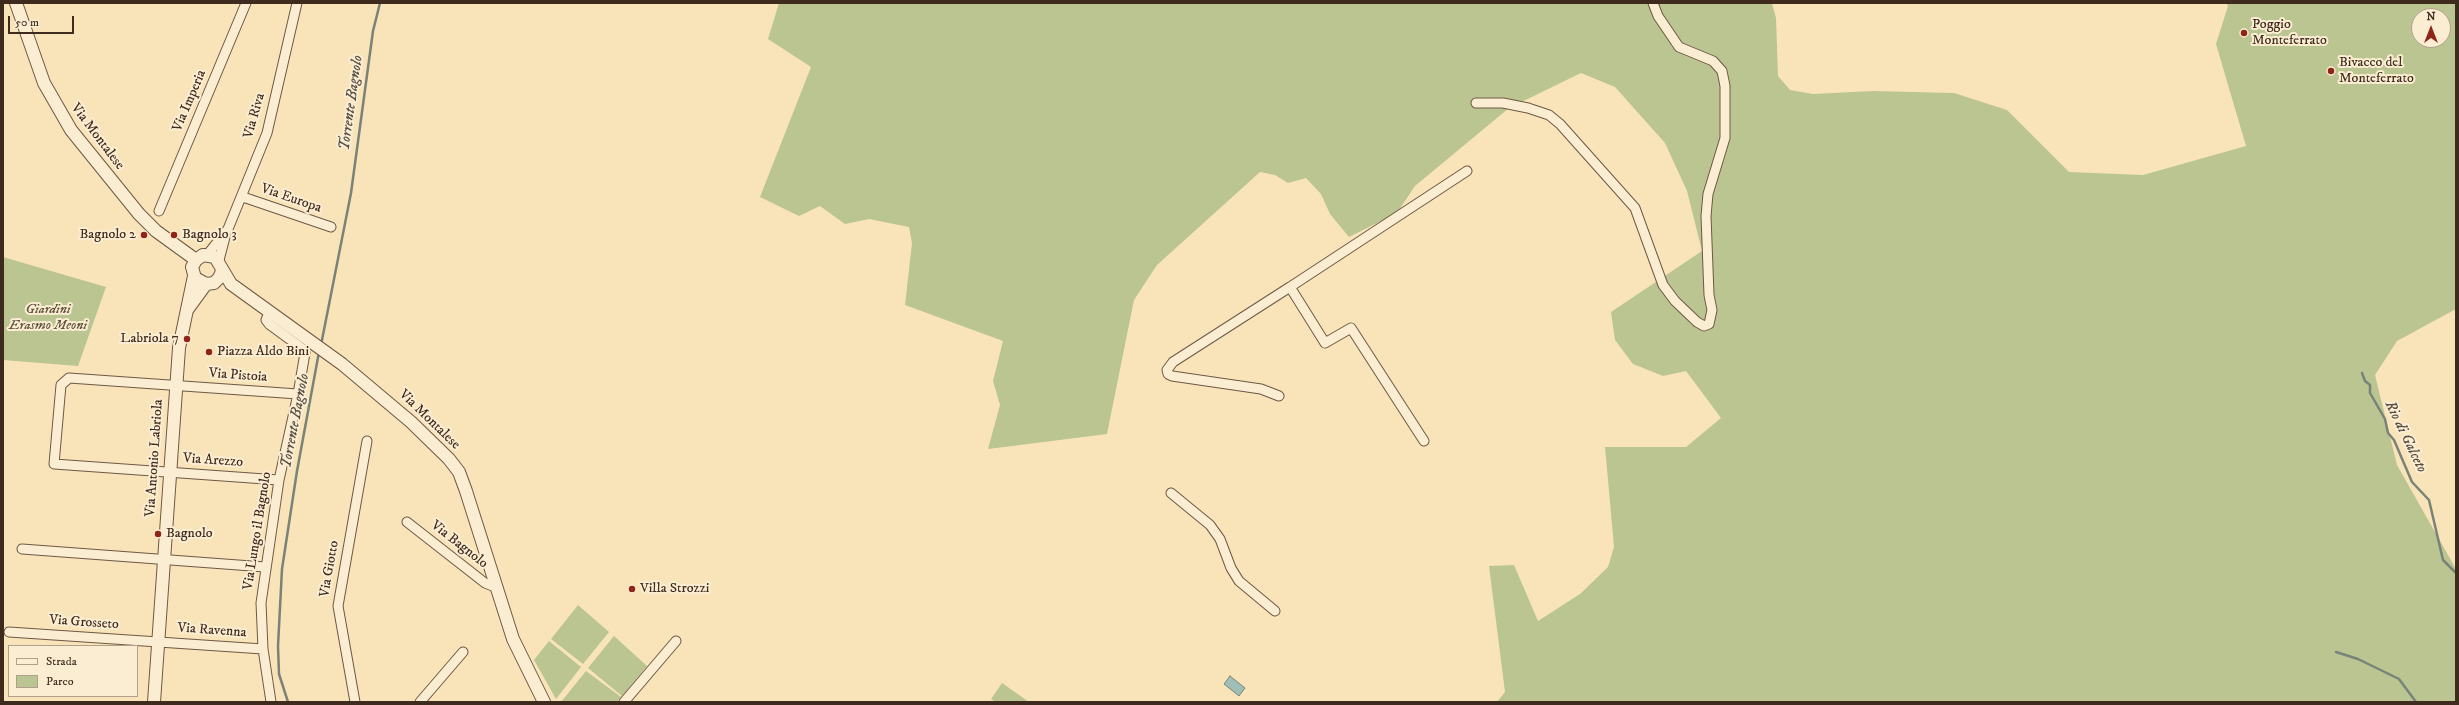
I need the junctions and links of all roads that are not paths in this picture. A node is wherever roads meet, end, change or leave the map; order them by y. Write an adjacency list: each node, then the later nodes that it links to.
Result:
1 (16, 3): 12 (street, Via Montalese)
2 (246, 3): 8 (street, Via Imperia)
3 (297, 3): 7 (street, Via Riva)
4 (1653, 3): 5 (street)
5 (1476, 103)
6 (1467, 171): 16 (street)
7 (243, 197): 9 (street, Via Europa); 10 (street, Via Riva)
8 (159, 211)
9 (331, 227)
10 (226, 232): 11 (street, Via Riva); 13 (street, Via Riva)
11 (207, 255): 12 (street); 13 (street, Via Montalese)
12 (196, 260): 14 (street)
13 (220, 266): 15 (street); 18 (street, Via Montalese)
14 (194, 276): 15 (street); 17 (street, Via Antonio Labriola)
15 (206, 284): 17 (street, Via Antonio Labriola)
16 (1290, 287): 22 (street); 24 (street)
17 (185, 313): 20 (street, Via Antonio Labriola)
18 (269, 313): 21 (street, Via Lungo il Bagnolo); 32 (street, Via Montalese)
19 (70, 378): 20 (street, Via Pistoia); 25 (street, Via Arezzo)
20 (175, 386): 21 (street, Via Pistoia); 25 (street, Via Antonio Labriola)
21 (298, 394): 26 (street, Via Lungo il Bagnolo)
22 (1279, 396)
23 (367, 441): 41 (street, Via Giotto)
24 (1424, 441)
25 (169, 472): 26 (street, Via Arezzo); 30 (street, Via Antonio Labriola)
26 (279, 480): 31 (street, Via Lungo il Bagnolo)
27 (1171, 493): 33 (street)
28 (407, 522): 32 (street, Via Bagnolo)
29 (22, 549): 30 (street)
30 (163, 558): 31 (street); 36 (street, Via Antonio Labriola)
31 (265, 567): 37 (street, Via Lungo il Bagnolo)
32 (495, 587): 43 (street, Via Montalese)
33 (1275, 611)
34 (9, 632): 36 (street, Via Grosseto)
35 (676, 641): 44 (street)
36 (158, 642): 37 (street, Via Ravenna); 39 (street, Via Antonio Labriola)
37 (263, 649): 40 (street, Via Lungo il Bagnolo)
38 (463, 652): 42 (street)
39 (154, 702)
40 (271, 702)
41 (355, 702)
42 (420, 702)
43 (544, 702)
44 (624, 702)

